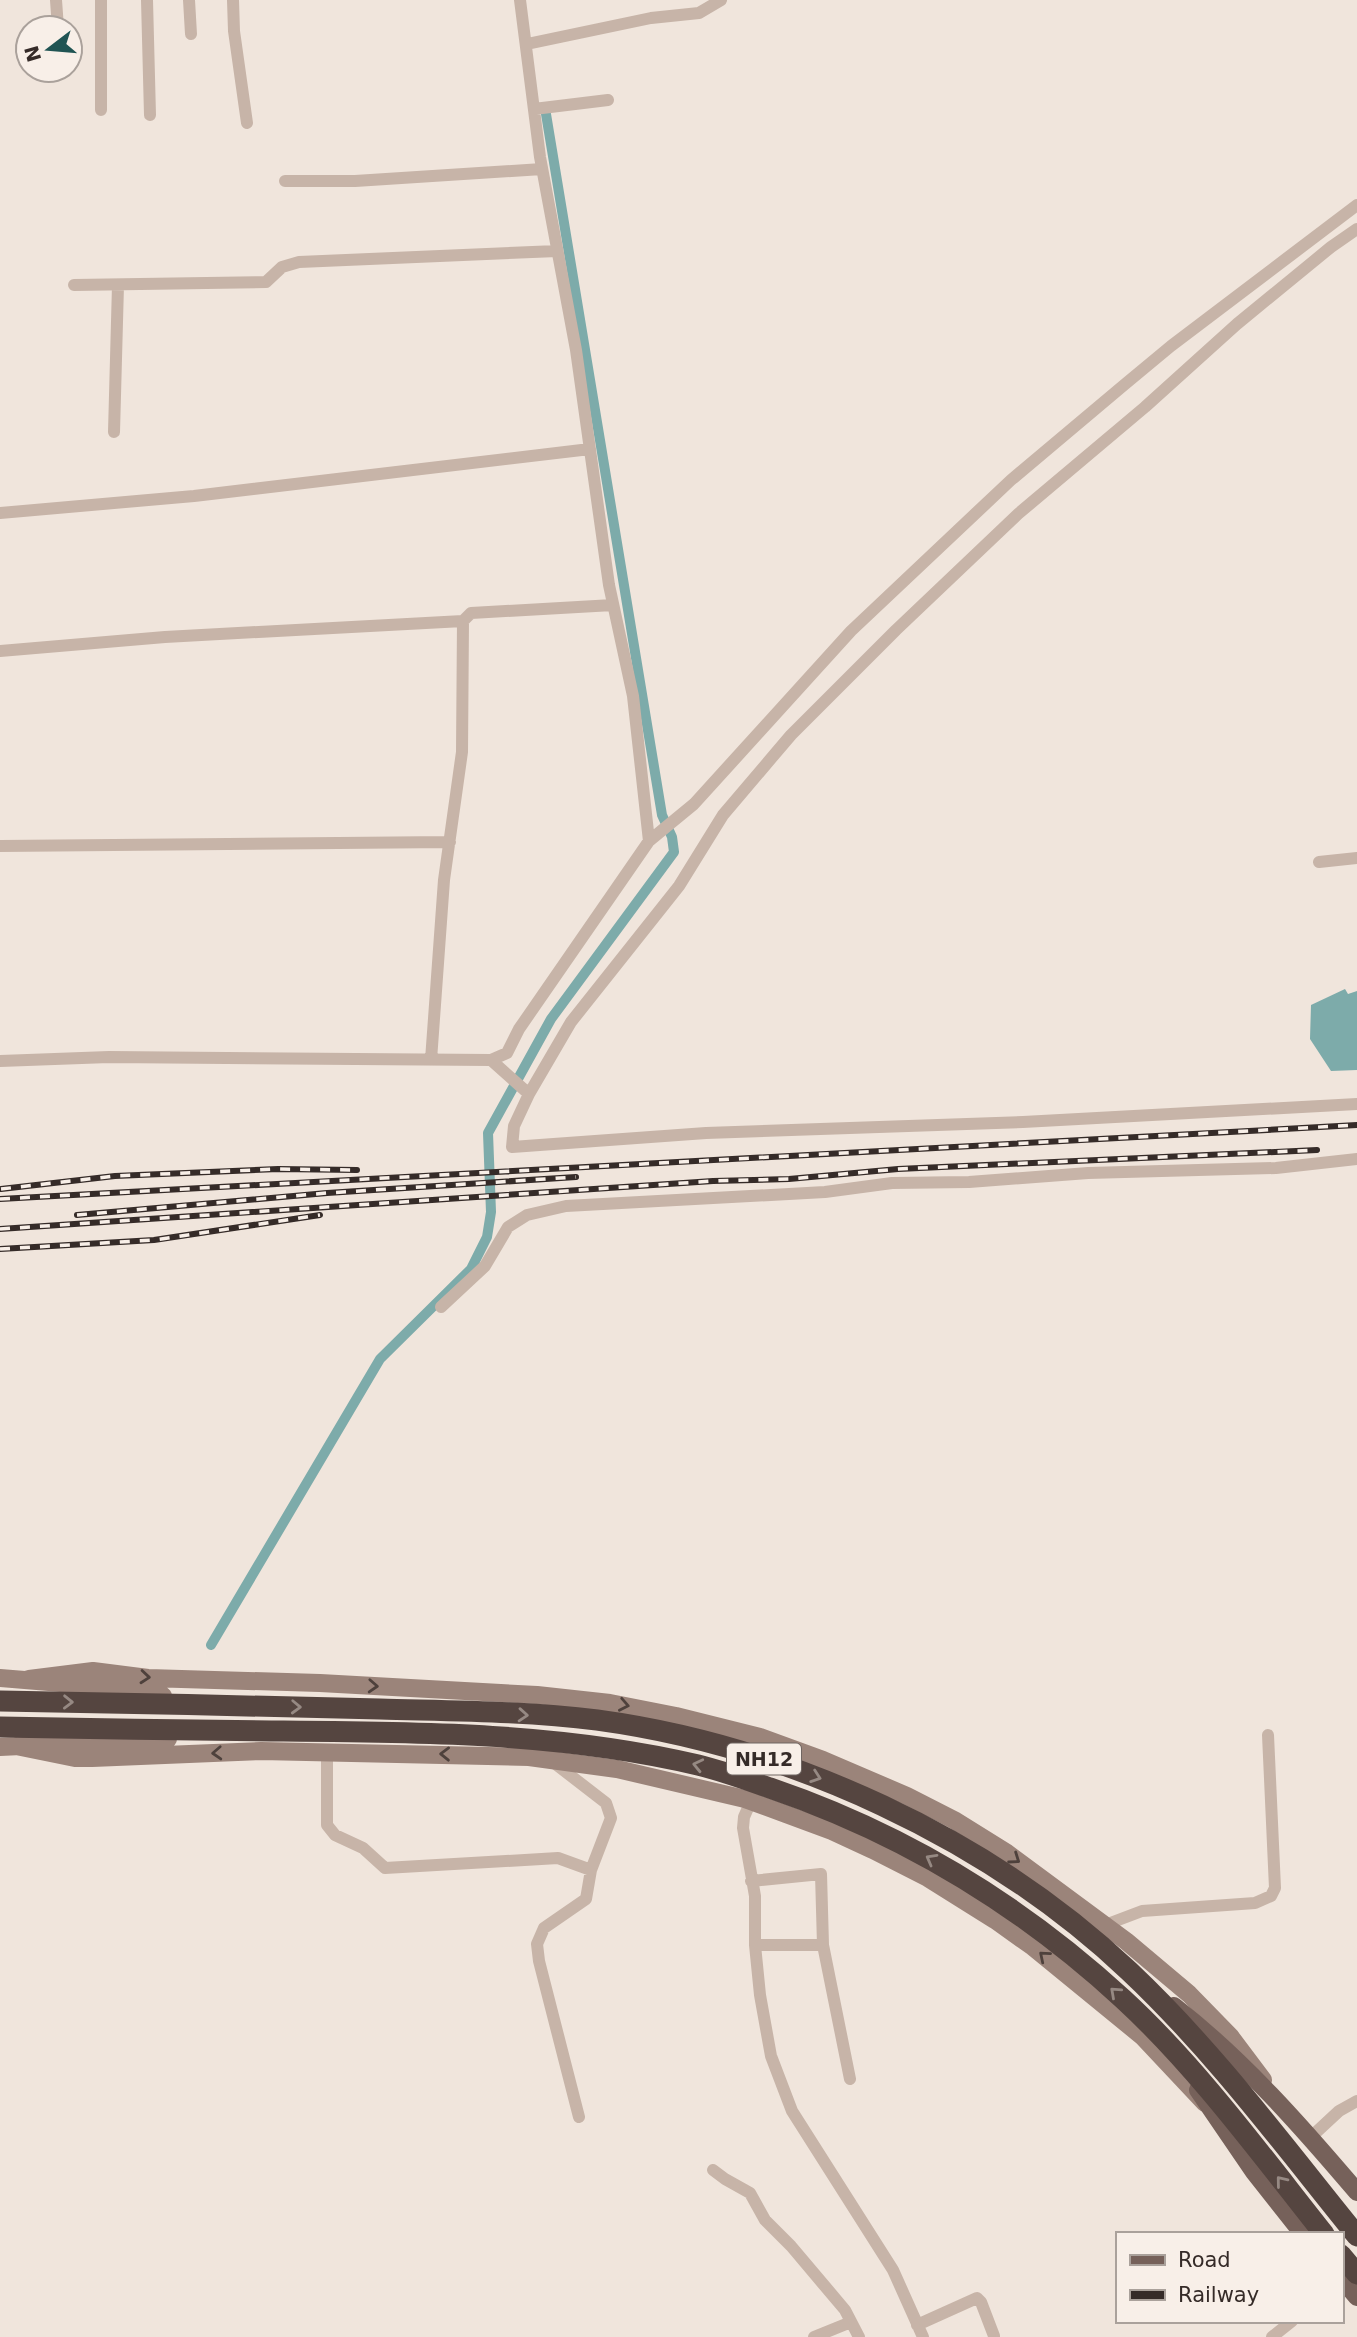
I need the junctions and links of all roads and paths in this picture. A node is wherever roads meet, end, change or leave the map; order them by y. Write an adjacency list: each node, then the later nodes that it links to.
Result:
1 (101, 0): 11 (street)
2 (147, 0): 12 (street)
3 (189, 0): 7 (street)
4 (233, 0): 13 (street)
5 (520, 0): 8 (street)
6 (722, 0): 8 (street)
7 (191, 34)
8 (527, 44): 10 (street)
9 (608, 100): 10 (street)
10 (534, 109): 14 (street)
11 (101, 110)
12 (150, 115)
13 (247, 123)
14 (542, 169): 15 (street); 18 (street)
15 (285, 181)
16 (1357, 205): 27 (street)
17 (1357, 229): 35 (street)
18 (558, 251): 20 (street); 22 (street)
19 (74, 285): 20 (street)
20 (118, 285): 21 (street)
21 (114, 432)
22 (590, 449): 23 (street); 24 (street)
23 (0, 513)
24 (613, 605): 25 (street); 27 (street)
25 (463, 621): 26 (street); 28 (street)
26 (0, 651)
27 (649, 840): 33 (street)
28 (450, 842): 29 (street); 32 (street)
29 (0, 846)
30 (1357, 858): 31 (street)
31 (1319, 862)
32 (431, 1060): 33 (street); 34 (street)
33 (491, 1060): 35 (street)
34 (0, 1061)
35 (529, 1094): 36 (street)
36 (1357, 1104)
37 (1357, 1159): 38 (street)
38 (441, 1307)
39 (0, 1678): 40 (street)
40 (29, 1679): 42 (street); 52 (street, one-way to 52)
41 (0, 1701): 42 (highway, NH12, one-way to 42)
42 (229, 1705): 55 (highway, NH12, one-way to 55)
43 (0, 1727): 44 (highway, NH12)
44 (273, 1731): 46 (street); 56 (highway, NH12, one-way to 44)
45 (1268, 1735): 52 (street)
46 (8, 1746): 47 (street, one-way to 46)
47 (327, 1753): 48 (street, one-way to 47); 50 (street)
48 (550, 1760): 49 (street); 50 (street)
49 (751, 1801): 51 (street); 61 (street, one-way to 49)
50 (591, 1870): 60 (street)
51 (751, 1881): 53 (street); 54 (street)
52 (1105, 1925): 59 (street)
53 (755, 1945): 54 (street); 72 (street)
54 (823, 1945): 57 (street)
55 (1130, 1972): 59 (main road); 67 (highway, NH12)
56 (1161, 2038): 61 (main road); 66 (highway, NH12, one-way to 56)
57 (850, 2079)
58 (1357, 2101): 62 (street)
59 (1288, 2113): 62 (main road)
60 (579, 2117)
61 (1218, 2119): 65 (main road)
62 (1311, 2137): 64 (main road)
63 (713, 2170): 70 (street)
64 (1357, 2192)
65 (1301, 2232)
66 (1322, 2232)
67 (1355, 2233)
68 (1345, 2278): 69 (main road)
69 (1357, 2297)
70 (851, 2322): 74 (street); 75 (street)
71 (1290, 2323): 76 (street)
72 (920, 2331): 73 (street)
73 (994, 2336)
74 (814, 2337)
75 (859, 2337)
76 (1272, 2337)

